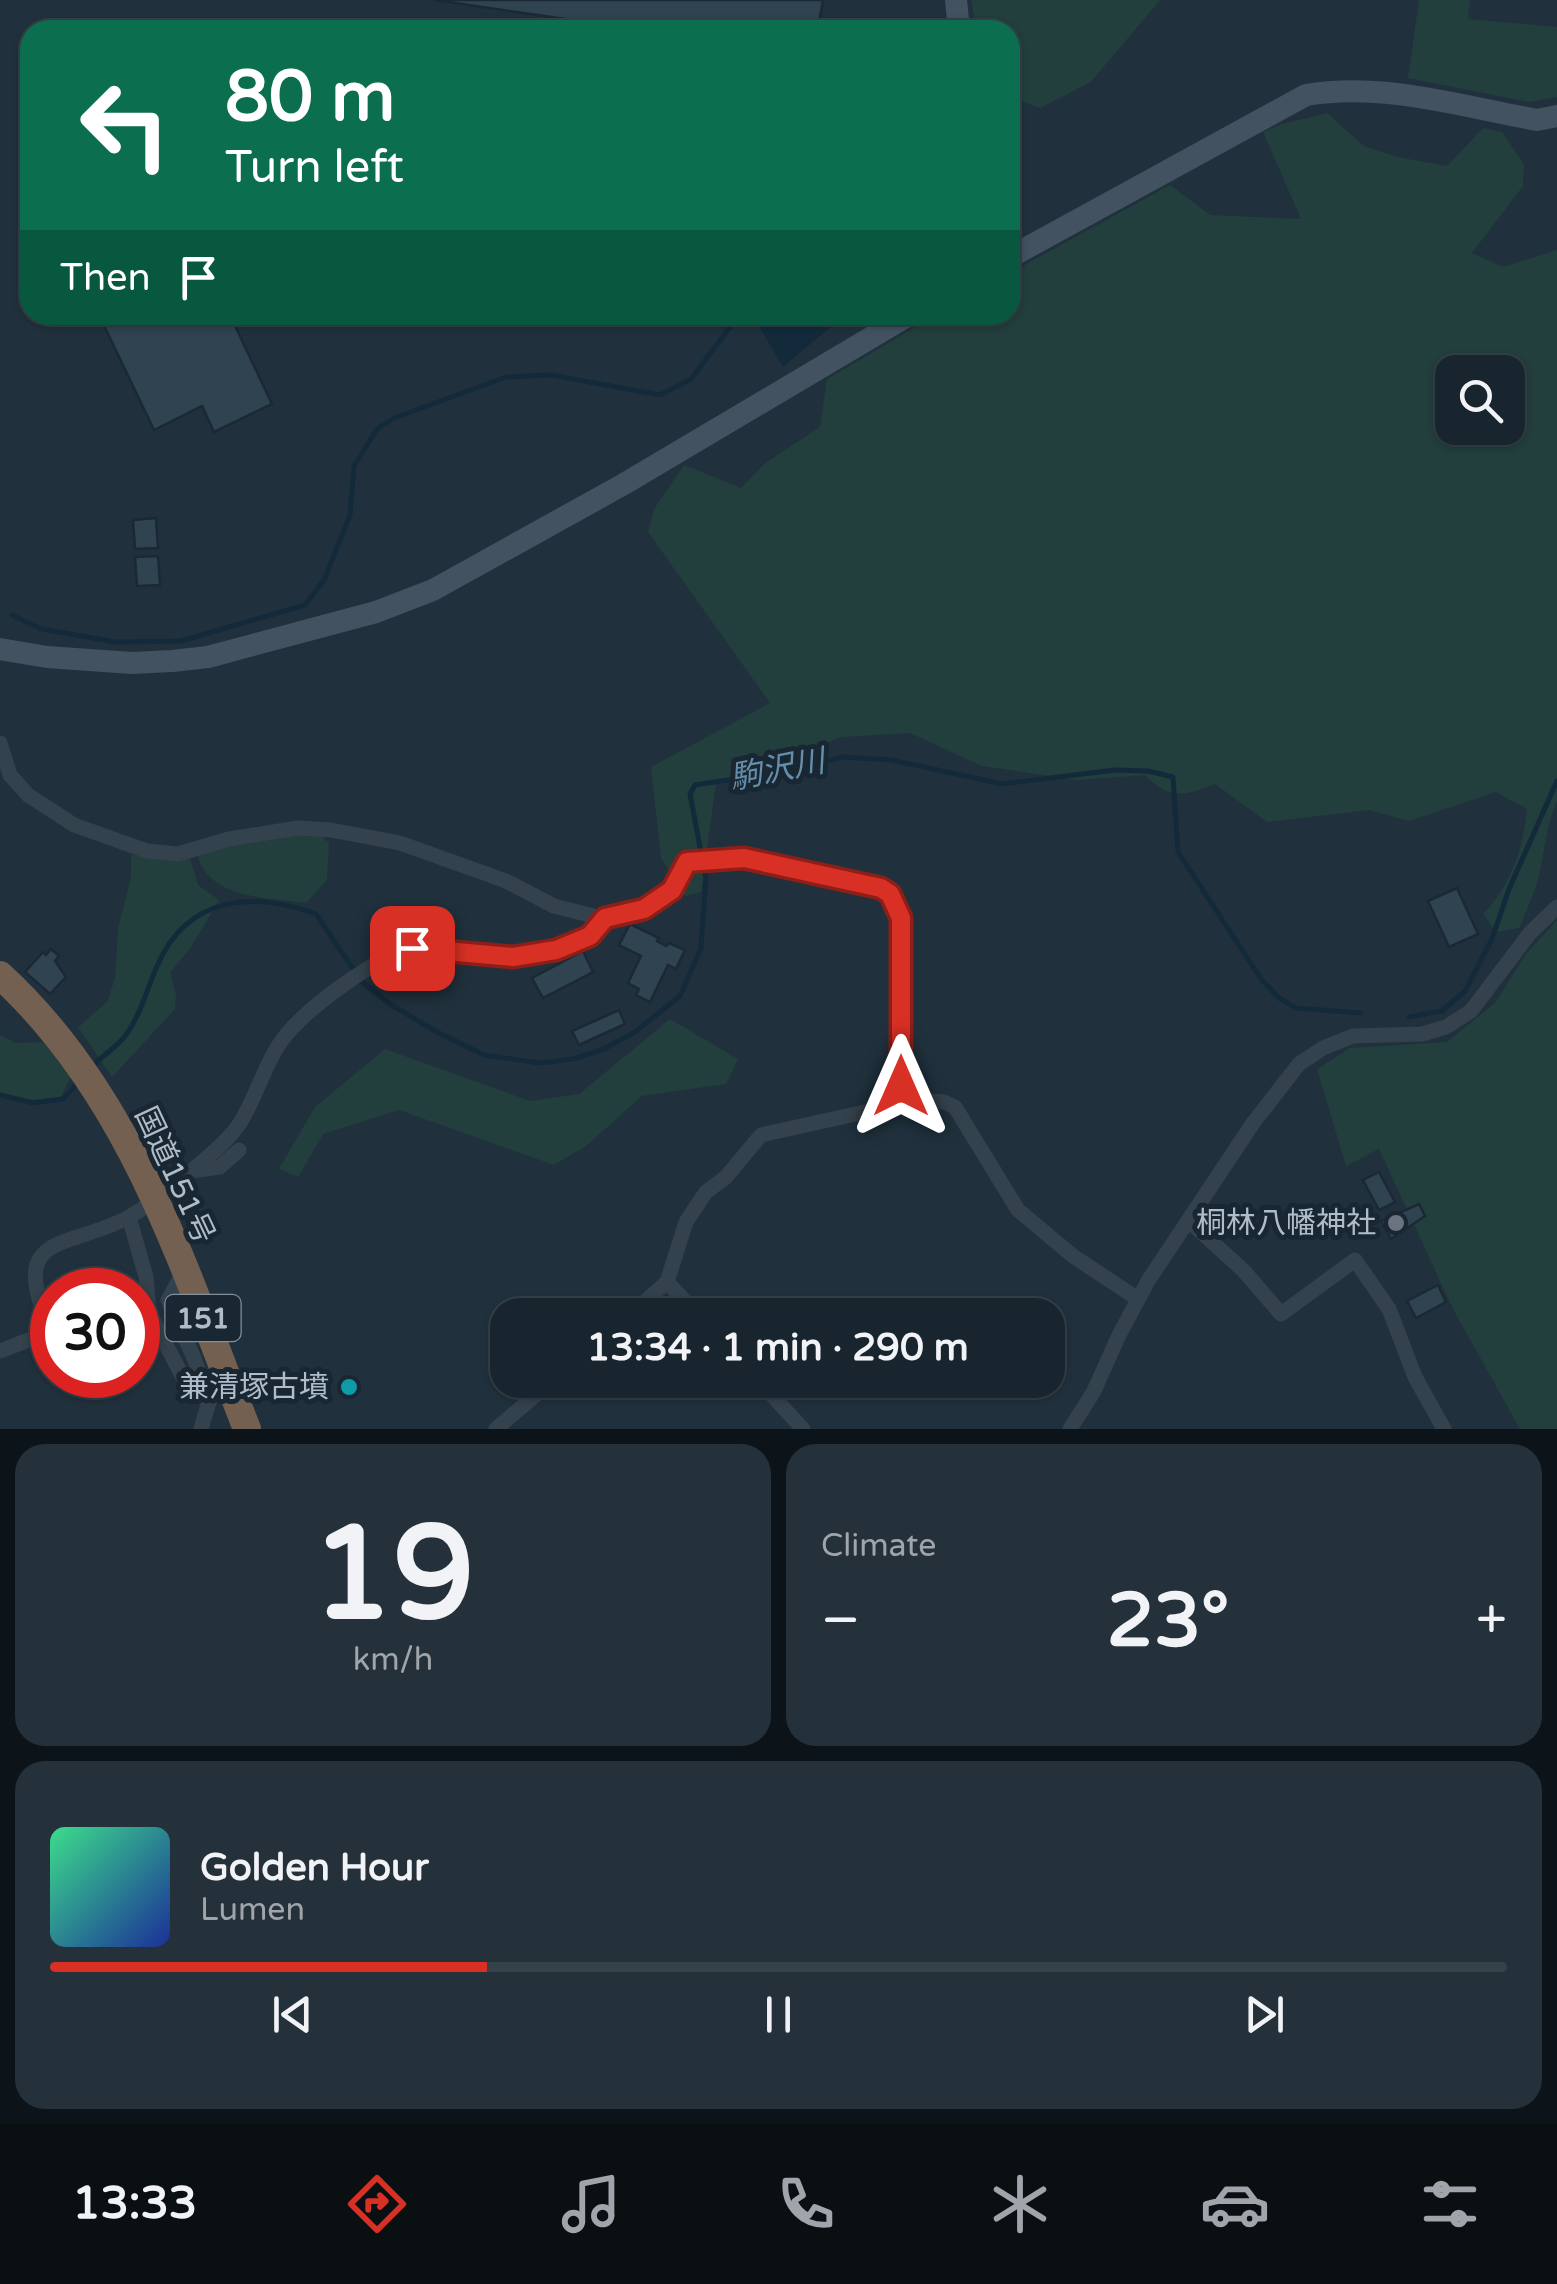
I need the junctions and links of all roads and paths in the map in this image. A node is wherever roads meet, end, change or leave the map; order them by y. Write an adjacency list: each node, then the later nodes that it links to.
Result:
1 (1557, 116): 2 (street)
2 (1020, 252)
3 (893, 325): 4 (street)
4 (0, 649)
5 (0, 743): 7 (street)
6 (1557, 907): 13 (street)
7 (605, 918): 9 (street); 11 (street)
8 (0, 975): 14 (highway, 国道151号 / 151)
9 (896, 1098): 15 (street); 18 (street)
10 (239, 1150): 11 (street)
11 (192, 1171): 12 (street)
12 (129, 1217): 19 (street); 22 (street)
13 (1188, 1220): 18 (street); 28 (street)
14 (184, 1271): 22 (street); 24 (highway, 国道151号 / 151)
15 (667, 1282): 16 (street); 17 (street)
16 (649, 1298)
17 (682, 1298)
18 (1138, 1299): 27 (street)
19 (0, 1351)
20 (532, 1398): 25 (street)
21 (775, 1398): 26 (street)
22 (208, 1402): 23 (street)
23 (201, 1429)
24 (247, 1429)
25 (496, 1429)
26 (803, 1429)
27 (1070, 1429)
28 (1444, 1429)

